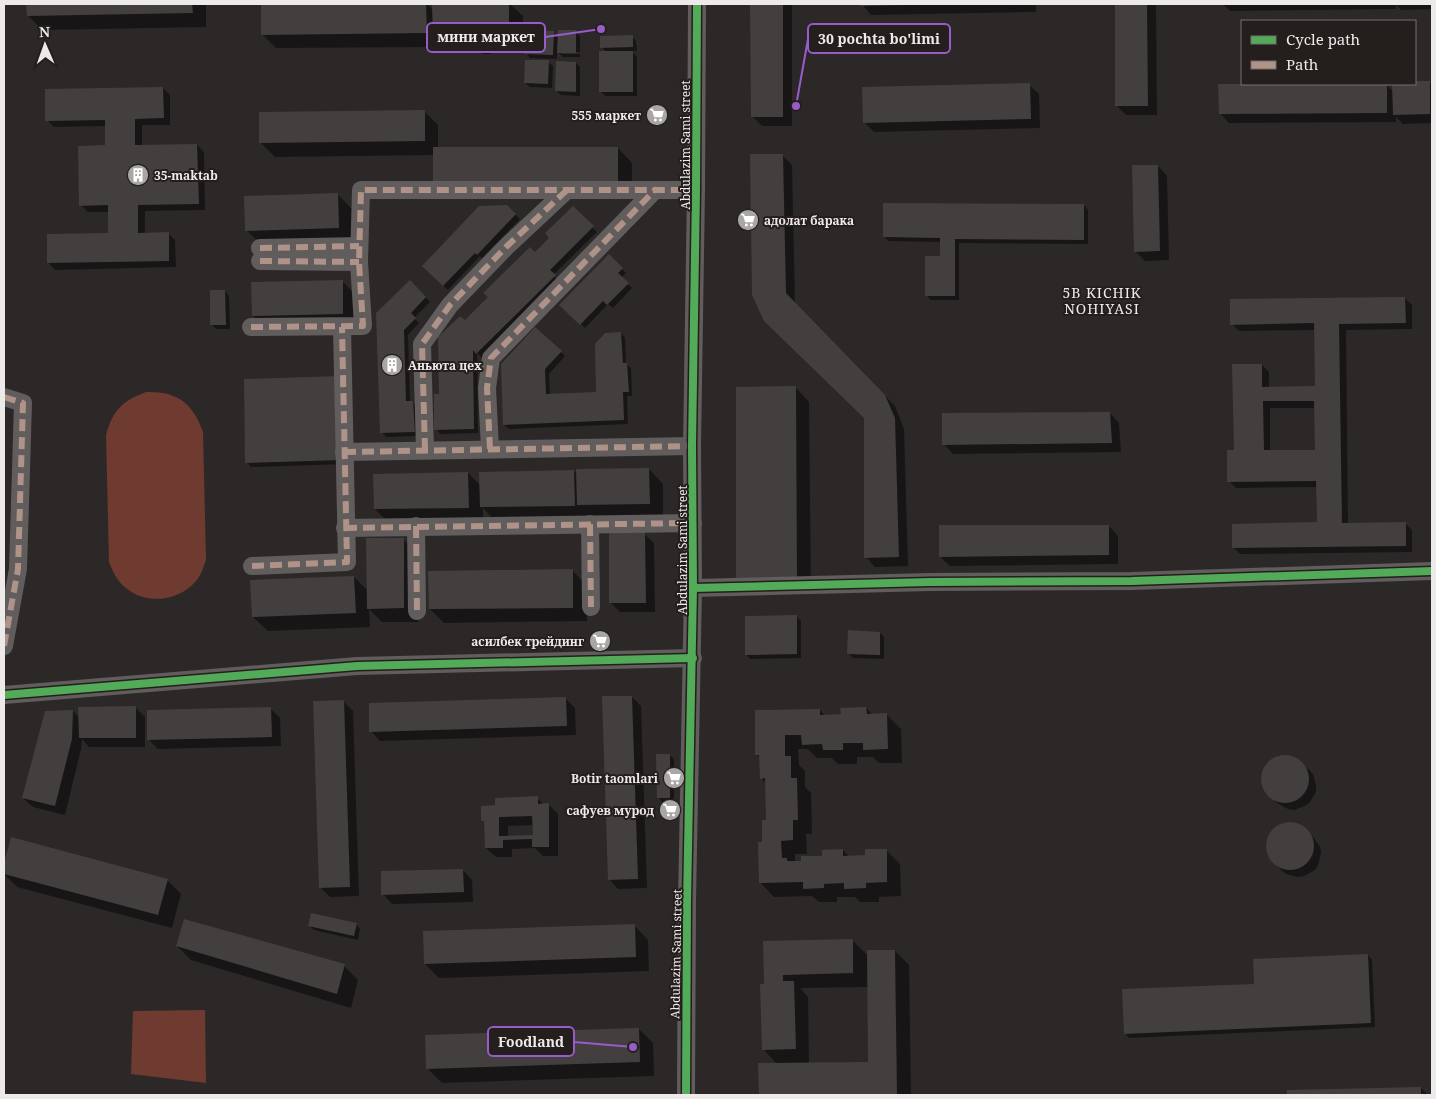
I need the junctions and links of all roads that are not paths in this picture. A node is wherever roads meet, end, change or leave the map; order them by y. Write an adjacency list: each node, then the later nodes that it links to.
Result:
1 (697, 4): 4 (street, Abdulazim Sami street)
2 (567, 190): 3 (street); 6 (street); 11 (street)
3 (655, 190): 4 (street); 12 (street)
4 (696, 190): 10 (street, Abdulazim Sami street)
5 (260, 254): 6 (street)
6 (359, 254): 8 (street)
7 (251, 327): 8 (street)
8 (342, 327): 13 (street)
9 (4, 397): 23 (street)
10 (692, 446): 12 (street); 14 (street, Abdulazim Sami street)
11 (425, 450): 12 (street); 13 (street)
12 (490, 450)
13 (344, 452): 17 (street)
14 (693, 523): 15 (street); 20 (street, Abdulazim Sami street)
15 (590, 524): 16 (street); 21 (street)
16 (416, 526): 17 (street); 22 (street)
17 (345, 528): 18 (street)
18 (252, 566)
19 (1432, 572): 20 (street)
20 (694, 588): 24 (street, Abdulazim Sami street)
21 (591, 607)
22 (417, 611)
23 (4, 646)
24 (693, 658): 25 (street); 26 (street, Abdulazim Sami street)
25 (4, 695)
26 (686, 1095)

